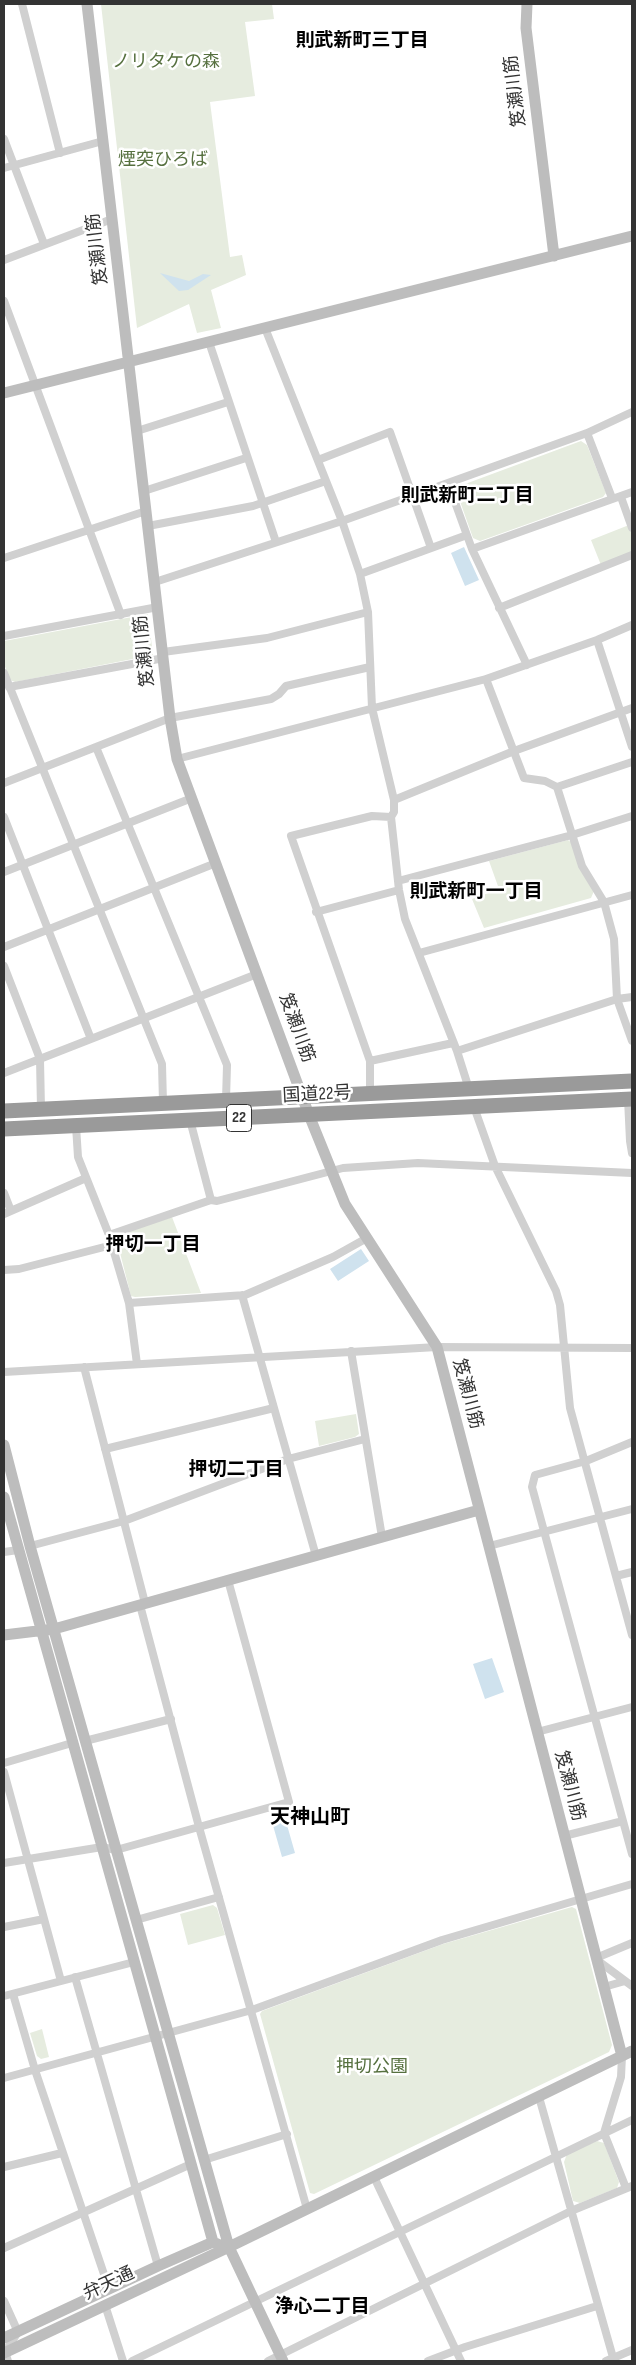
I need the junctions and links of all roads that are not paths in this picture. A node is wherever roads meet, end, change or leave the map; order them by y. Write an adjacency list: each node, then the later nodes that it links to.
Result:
1 (22, 4): 6 (street)
2 (87, 4): 5 (street, 笈瀬川筋)
3 (526, 4): 12 (street, 笈瀬川筋)
4 (4, 139): 7 (street)
5 (102, 141): 6 (street); 9 (street, 笈瀬川筋)
6 (60, 152): 7 (street)
7 (14, 165): 8 (street); 11 (street)
8 (4, 168)
9 (112, 219): 11 (street); 17 (street, 笈瀬川筋)
10 (632, 236): 12 (street)
11 (44, 244): 13 (street)
12 (554, 256): 15 (street)
13 (4, 260)
14 (4, 301): 18 (street)
15 (264, 328): 16 (street); 25 (street)
16 (209, 342): 17 (street); 20 (street)
17 (129, 362): 18 (street); 22 (street, 笈瀬川筋)
18 (35, 385): 19 (street); 38 (street)
19 (4, 393)
20 (228, 402): 22 (street); 24 (street)
21 (632, 412): 23 (street)
22 (137, 431): 28 (street, 笈瀬川筋)
23 (587, 433): 27 (street); 32 (street)
24 (246, 458): 28 (street); 33 (street)
25 (318, 460): 26 (street); 30 (street)
26 (326, 481): 33 (street); 35 (street)
27 (448, 482): 30 (street); 39 (street)
28 (144, 491): 34 (street, 笈瀬川筋)
29 (632, 492): 31 (street)
30 (412, 495): 35 (street); 41 (street)
31 (621, 496): 32 (street); 37 (street)
32 (612, 498): 42 (street)
33 (261, 503): 36 (street); 40 (street)
34 (146, 510): 36 (street, 笈瀬川筋); 38 (street)
35 (342, 520): 40 (street); 45 (street)
36 (148, 526): 46 (street, 笈瀬川筋)
37 (632, 528)
38 (90, 530): 44 (street); 50 (street)
39 (467, 535): 41 (street); 42 (street)
40 (276, 542): 46 (street)
41 (431, 548): 45 (street)
42 (472, 549): 48 (street)
43 (632, 555): 48 (street)
44 (4, 558)
45 (360, 574): 49 (street)
46 (155, 582): 47 (street, 笈瀬川筋)
47 (158, 607): 50 (street); 54 (street, 笈瀬川筋)
48 (500, 608): 55 (street)
49 (368, 612): 54 (street); 56 (street)
50 (121, 615): 52 (street)
51 (632, 625): 53 (street)
52 (4, 636)
53 (597, 640): 55 (street); 62 (street)
54 (163, 655): 59 (street); 63 (street, 笈瀬川筋)
55 (527, 665): 58 (street)
56 (370, 667): 60 (street); 63 (street)
57 (4, 673): 59 (street)
58 (486, 679): 60 (street); 66 (street)
59 (9, 687): 69 (street)
60 (372, 708): 67 (street); 73 (street)
61 (632, 708): 62 (street)
62 (620, 712): 65 (street); 66 (street)
63 (170, 718): 64 (street); 67 (street, 笈瀬川筋)
64 (96, 747): 69 (street); 77 (street)
65 (632, 747)
66 (514, 751): 71 (street); 73 (street)
67 (178, 759): 72 (street, 笈瀬川筋)
68 (632, 762): 71 (street)
69 (42, 768): 70 (street); 79 (street)
70 (4, 783)
71 (557, 787): 78 (street)
72 (192, 798): 77 (street); 80 (street, 笈瀬川筋)
73 (394, 800): 76 (street)
74 (632, 816): 78 (street)
75 (4, 817): 81 (street)
76 (391, 817): 83 (street); 89 (street)
77 (127, 824): 79 (street); 84 (street)
78 (572, 835): 83 (street); 87 (street)
79 (73, 845): 81 (street); 88 (street)
80 (216, 863): 84 (street); 94 (street, 笈瀬川筋)
81 (22, 865): 82 (street); 90 (street)
82 (4, 872)
83 (398, 880): 85 (street)
84 (154, 887): 88 (street); 95 (street)
85 (399, 890): 89 (street); 92 (street)
86 (632, 895): 87 (street)
87 (604, 902): 92 (street); 97 (street)
88 (99, 909): 90 (street); 98 (street)
89 (316, 912): 104 (street)
90 (48, 929): 91 (street); 99 (street)
91 (4, 947)
92 (419, 953): 101 (street)
93 (4, 966): 103 (street)
94 (257, 974): 95 (street); 109 (street, 笈瀬川筋)
95 (199, 997): 98 (street); 111 (street)
96 (632, 997): 97 (street)
97 (617, 999): 100 (street); 102 (street)
98 (144, 1018): 99 (street); 112 (street)
99 (91, 1039): 103 (street)
100 (632, 1042)
101 (453, 1043): 102 (street); 104 (street)
102 (456, 1051): 107 (street)
103 (40, 1059): 105 (street); 114 (street)
104 (370, 1061): 108 (street)
105 (4, 1073)
106 (632, 1081): 107 (highway, 国道22号 / 22)
107 (469, 1089): 108 (highway, 国道22号 / 22)
108 (370, 1093): 109 (highway, 国道22号 / 22)
109 (302, 1096): 111 (highway, 国道22号 / 22); 116 (street, 笈瀬川筋)
110 (630, 1099): 113 (highway, 国道22号 / 22); 120 (street)
111 (226, 1100): 112 (highway, 国道22号 / 22)
112 (163, 1103): 114 (highway, 国道22号 / 22)
113 (474, 1107): 116 (highway, 国道22号 / 22); 121 (street)
114 (41, 1109): 115 (highway, 国道22号 / 22)
115 (4, 1111)
116 (309, 1114): 117 (highway, 国道22号 / 22); 122 (street, 笈瀬川筋)
117 (190, 1120): 118 (highway, 国道22号 / 22); 126 (street)
118 (76, 1126): 119 (highway, 国道22号 / 22); 124 (street)
119 (4, 1129)
120 (632, 1153)
121 (495, 1166): 122 (street); 123 (street); 135 (street)
122 (332, 1170): 126 (street); 129 (street, 笈瀬川筋)
123 (632, 1173)
124 (86, 1178): 127 (street); 128 (street)
125 (4, 1193): 127 (street)
126 (211, 1200): 128 (street)
127 (8, 1213)
128 (109, 1235): 130 (street)
129 (367, 1238): 132 (street); 134 (street, 笈瀬川筋)
130 (112, 1245): 131 (street); 133 (street)
131 (4, 1270)
132 (242, 1295): 133 (street); 138 (street)
133 (129, 1303): 139 (street)
134 (437, 1347): 135 (street); 137 (street); 151 (street, 笈瀬川筋)
135 (564, 1348): 136 (street); 148 (street)
136 (632, 1348)
137 (351, 1351): 138 (street); 143 (street)
138 (259, 1356): 139 (street); 142 (street)
139 (138, 1364): 140 (street)
140 (84, 1367): 141 (street); 146 (street)
141 (4, 1372)
142 (274, 1408): 146 (street); 147 (street)
143 (365, 1439): 147 (street); 155 (street)
144 (632, 1442): 148 (street)
145 (4, 1445): 156 (street)
146 (105, 1449): 153 (street)
147 (288, 1459): 153 (street); 160 (street)
148 (586, 1461): 152 (street); 154 (street)
149 (4, 1497): 158 (street)
150 (632, 1509): 152 (street)
151 (479, 1510): 155 (street); 157 (street, 笈瀬川筋)
152 (600, 1516): 154 (street); 162 (street)
153 (124, 1522): 156 (street); 164 (street)
154 (545, 1531): 157 (street); 170 (street)
155 (382, 1537): 160 (street)
156 (30, 1546): 165 (street)
157 (489, 1546): 172 (street, 笈瀬川筋)
158 (18, 1550): 159 (street); 166 (street)
159 (4, 1552)
160 (316, 1556): 163 (street)
161 (632, 1572): 162 (street)
162 (616, 1576): 167 (street)
163 (228, 1580): 164 (street); 178 (street)
164 (143, 1604): 165 (street); 171 (street)
165 (54, 1629): 166 (street); 173 (street)
166 (40, 1631): 168 (street); 174 (street)
167 (632, 1635)
168 (4, 1636)
169 (632, 1707): 170 (street)
170 (595, 1717): 172 (street); 177 (street)
171 (170, 1719): 173 (street); 178 (street)
172 (537, 1732): 179 (street, 笈瀬川筋)
173 (85, 1741): 181 (street)
174 (72, 1743): 175 (street); 180 (street)
175 (4, 1763)
176 (4, 1772): 183 (street)
177 (624, 1821): 179 (street); 182 (street)
178 (199, 1827): 181 (street); 186 (street)
179 (564, 1836): 187 (street, 笈瀬川筋)
180 (102, 1846): 181 (street); 183 (street); 193 (street)
181 (116, 1850): 189 (street)
182 (632, 1854)
183 (27, 1859): 184 (street); 188 (street)
184 (4, 1863)
185 (632, 1884): 187 (street)
186 (219, 1897): 189 (street); 201 (street)
187 (581, 1899): 192 (street, 笈瀬川筋); 201 (street)
188 (44, 1919): 190 (street); 195 (street)
189 (136, 1920): 202 (street)
190 (4, 1927)
191 (632, 1943): 192 (street)
192 (597, 1959): 196 (street); 198 (street, 笈瀬川筋)
193 (134, 1962): 194 (street); 203 (street)
194 (76, 1977): 195 (street); 204 (street)
195 (61, 1981): 199 (street)
196 (625, 1981): 197 (street); 198 (street)
197 (632, 1986)
198 (604, 1987): 205 (street, 笈瀬川筋)
199 (13, 1994): 200 (street); 206 (street)
200 (4, 1996)
201 (252, 2010): 202 (street); 211 (street)
202 (168, 2033): 203 (street); 214 (street)
203 (155, 2036): 204 (street); 215 (street)
204 (97, 2052): 206 (street); 219 (street)
205 (627, 2054): 208 (street, 弁天通); 210 (street)
206 (35, 2070): 207 (street); 212 (street)
207 (4, 2078)
208 (538, 2097): 213 (street); 217 (street, 弁天通)
209 (632, 2120): 210 (street)
210 (604, 2133): 213 (street); 218 (street)
211 (287, 2134): 214 (street); 220 (street)
212 (62, 2153): 216 (street); 222 (street)
213 (555, 2156): 221 (street); 223 (street)
214 (204, 2160): 225 (street)
215 (191, 2164): 219 (street); 224 (street)
216 (4, 2166)
217 (374, 2177): 220 (street, 弁天通); 223 (street)
218 (629, 2187): 221 (street)
219 (136, 2189): 222 (street); 227 (street)
220 (308, 2209): 225 (street, 弁天通)
221 (571, 2211): 228 (street); 233 (street)
222 (82, 2213): 226 (street); 229 (street)
223 (400, 2232): 228 (street); 231 (street)
224 (213, 2242): 225 (street); 227 (street)
225 (229, 2247): 231 (street); 232 (street, 弁天通)
226 (4, 2248)
227 (158, 2266): 229 (street)
228 (426, 2284): 236 (street); 239 (street)
229 (108, 2289): 234 (street)
230 (4, 2301): 234 (street)
231 (254, 2302): 239 (street); 242 (street)
232 (106, 2305): 238 (street, 弁天通); 241 (street)
233 (598, 2306): 236 (street); 240 (street)
234 (18, 2332): 235 (street); 238 (street)
235 (4, 2338)
236 (456, 2350): 244 (street); 245 (street)
237 (632, 2350): 240 (street)
238 (5, 2355)
239 (282, 2358): 243 (street)
240 (611, 2360)
241 (124, 2361)
242 (132, 2361)
243 (268, 2361)
244 (428, 2361)
245 (461, 2361)

